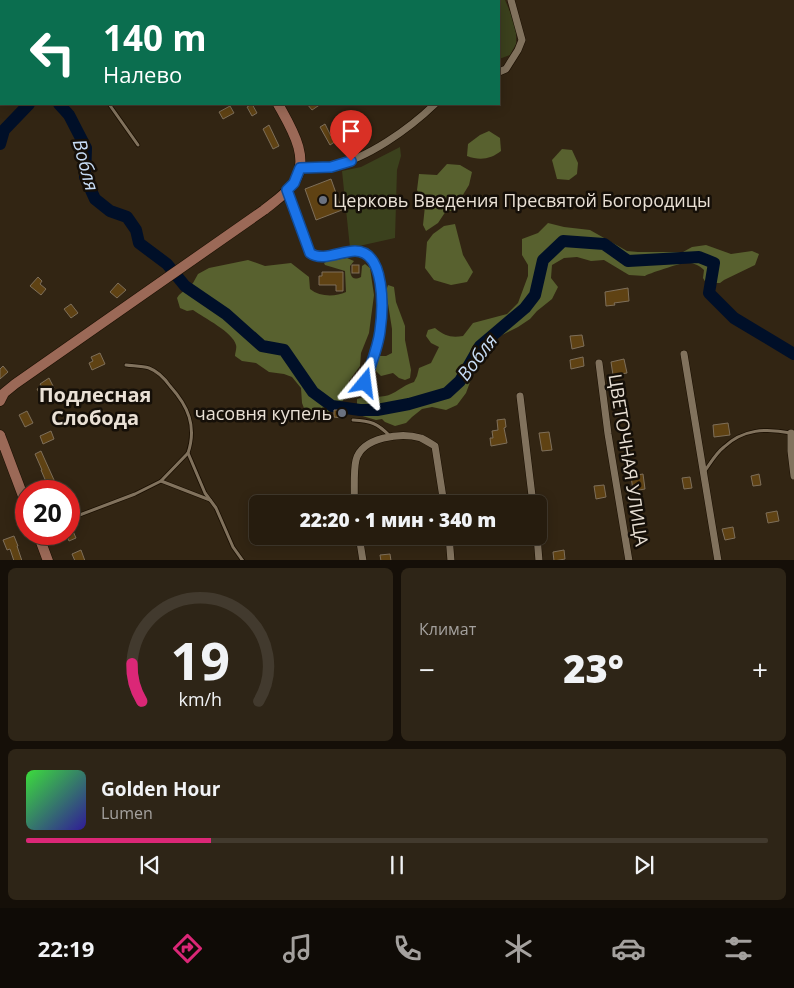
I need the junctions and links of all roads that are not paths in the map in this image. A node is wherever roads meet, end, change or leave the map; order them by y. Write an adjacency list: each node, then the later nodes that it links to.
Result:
1 (511, 0): 2 (street)
2 (500, 72)
3 (110, 105): 6 (lane)
4 (278, 105): 7 (street)
5 (434, 105): 7 (street)
6 (138, 145)
7 (300, 168): 8 (street)
8 (287, 190): 12 (lane); 14 (street)
9 (684, 354): 20 (street)
10 (599, 363): 38 (street, ЦВЕТОЧНАЯ УЛИЦА)
11 (126, 365): 19 (lane)
12 (353, 394)
13 (520, 396): 26 (street)
14 (0, 401)
15 (353, 420): 18 (lane)
16 (792, 434): 20 (lane); 21 (street)
17 (0, 436): 22 (street)
18 (390, 436): 24 (street); 25 (street)
19 (188, 453): 23 (lane); 27 (lane)
20 (704, 472): 39 (street)
21 (794, 476)
22 (17, 480)
23 (161, 481): 27 (lane); 28 (lane)
24 (354, 495)
25 (442, 495)
26 (532, 495)
27 (210, 500): 34 (lane)
28 (80, 515)
29 (42, 545): 33 (street)
30 (360, 545): 35 (street)
31 (450, 545): 36 (street)
32 (537, 545): 37 (street)
33 (48, 560)
34 (243, 560)
35 (363, 560)
36 (451, 560)
37 (539, 560)
38 (629, 560)
39 (718, 560)

